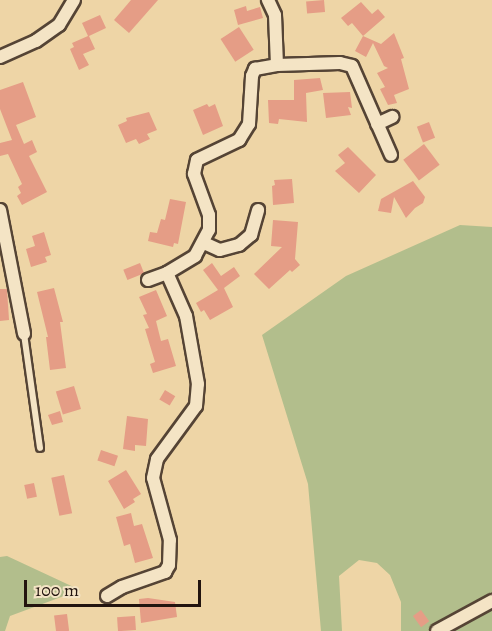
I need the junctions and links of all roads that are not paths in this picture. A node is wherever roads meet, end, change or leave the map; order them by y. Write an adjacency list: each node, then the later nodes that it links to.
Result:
1 (74, 0): 3 (street)
2 (268, 0): 4 (street)
3 (0, 57)
4 (277, 65): 6 (street); 10 (street)
5 (392, 117): 6 (street)
6 (377, 124): 7 (street)
7 (391, 155)
8 (0, 210): 13 (street)
9 (258, 210): 10 (street)
10 (204, 243): 11 (street)
11 (167, 273): 12 (street); 15 (street)
12 (147, 280)
13 (24, 334): 14 (lane)
14 (40, 448)
15 (107, 596)
16 (492, 601): 17 (street)
17 (437, 631)

